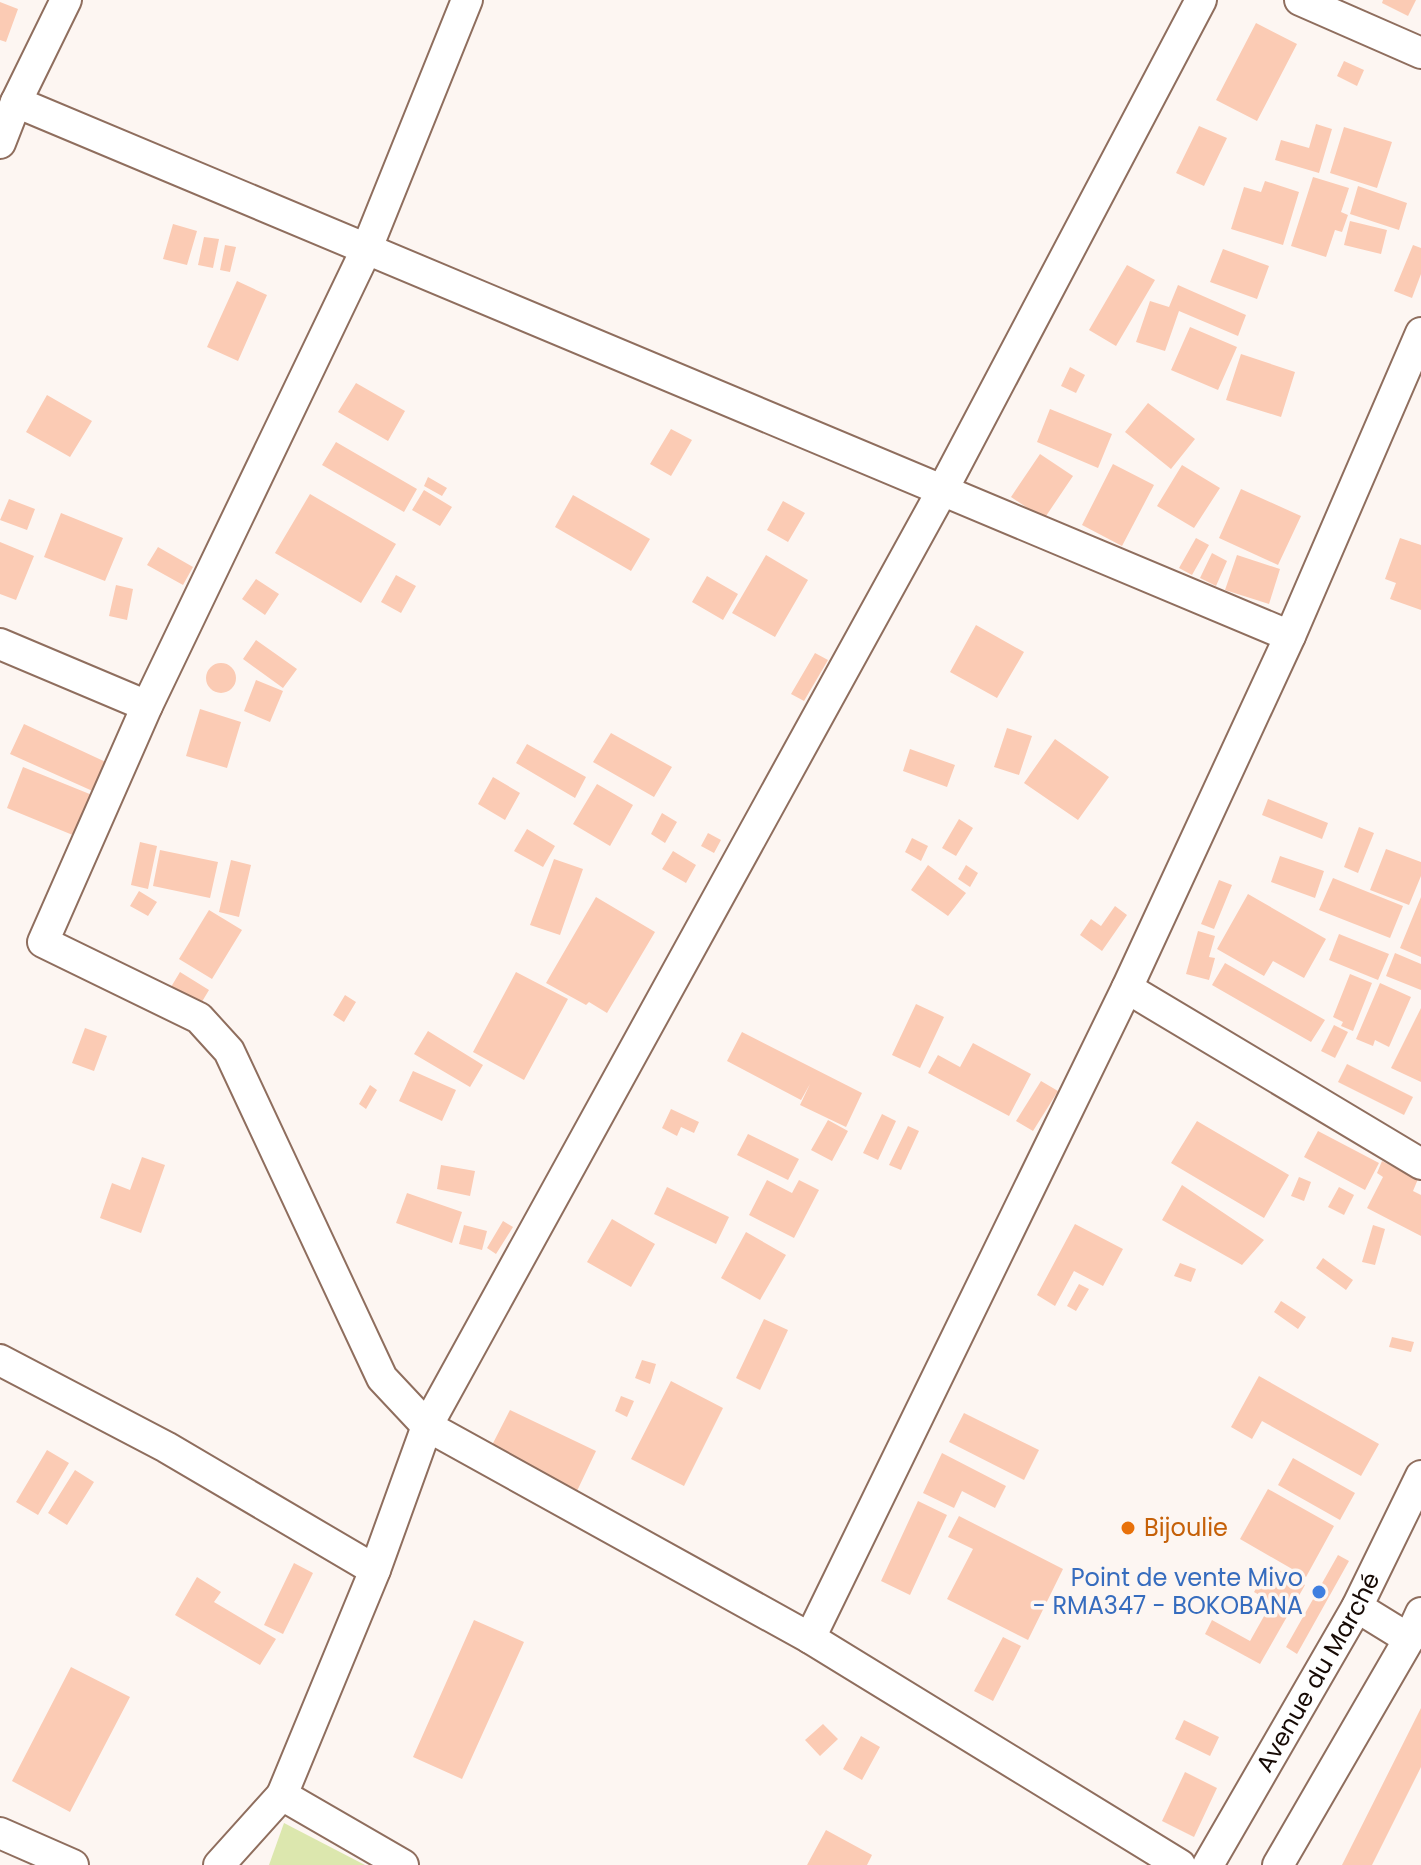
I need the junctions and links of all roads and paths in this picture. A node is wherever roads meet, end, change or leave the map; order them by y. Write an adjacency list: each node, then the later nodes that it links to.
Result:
1 (66, 0): 6 (street)
2 (467, 0): 8 (street)
3 (1201, 0): 10 (street)
4 (1300, 0): 5 (street)
5 (1421, 53)
6 (16, 102): 7 (street); 8 (street)
7 (0, 143)
8 (367, 248): 10 (street); 13 (street)
9 (1421, 333): 11 (street)
10 (942, 491): 11 (street); 17 (street)
11 (1290, 636): 14 (street)
12 (0, 644): 13 (street)
13 (147, 706): 17 (street)
14 (1127, 988): 15 (street); 22 (street)
15 (1421, 1164)
16 (0, 1360): 19 (street)
17 (427, 1426): 19 (street); 22 (street)
18 (1421, 1476): 20 (street, Avenue du Marché)
19 (375, 1570): 23 (street)
20 (1357, 1607): 21 (street); 29 (street, Avenue du Marché)
21 (1415, 1626): 30 (street)
22 (810, 1638): 28 (street)
23 (282, 1795): 26 (street); 27 (street)
24 (0, 1833): 25 (street)
25 (73, 1865)
26 (219, 1865)
27 (403, 1865)
28 (1180, 1865)
29 (1208, 1865)
30 (1278, 1865)

